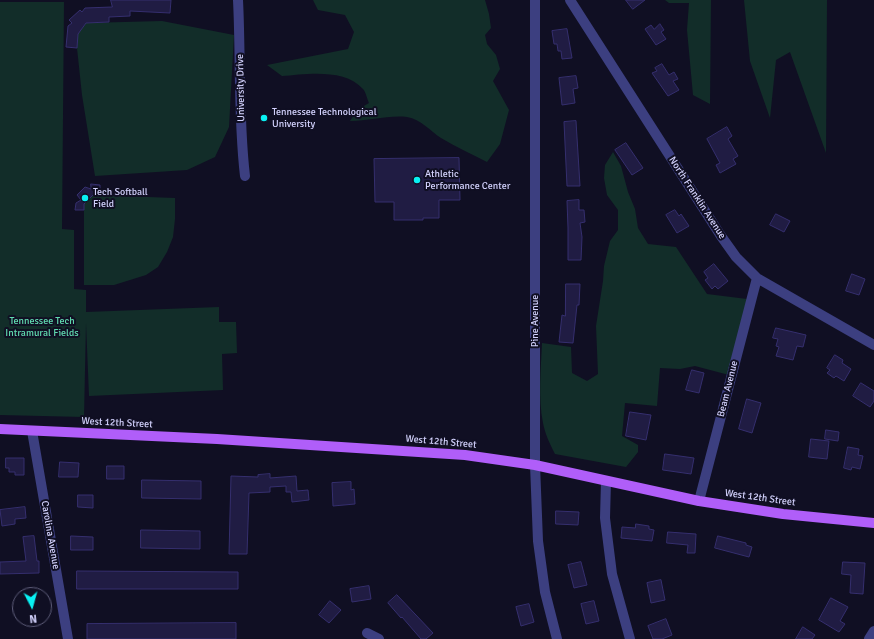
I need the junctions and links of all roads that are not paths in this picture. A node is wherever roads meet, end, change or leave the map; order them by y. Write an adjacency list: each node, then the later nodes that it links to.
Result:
1 (238, 0): 4 (street, University Drive)
2 (535, 0): 9 (street, Pine Avenue)
3 (570, 0): 5 (street, North Franklin Avenue)
4 (245, 176)
5 (757, 278): 6 (street, North Franklin Avenue); 11 (street, Beam Avenue)
6 (874, 345)
7 (0, 429): 8 (main road, West 12th Street)
8 (32, 431): 9 (main road, West 12th Street); 15 (street, Carolina Avenue)
9 (535, 466): 10 (main road, West 12th Street); 17 (street, Pine Avenue)
10 (606, 481): 11 (main road, West 12th Street); 18 (street)
11 (699, 501): 12 (main road, West 12th Street)
12 (874, 523)
13 (874, 631): 19 (street)
14 (367, 633): 16 (street)
15 (68, 639)
16 (379, 639)
17 (557, 639)
18 (630, 639)
19 (869, 639)

